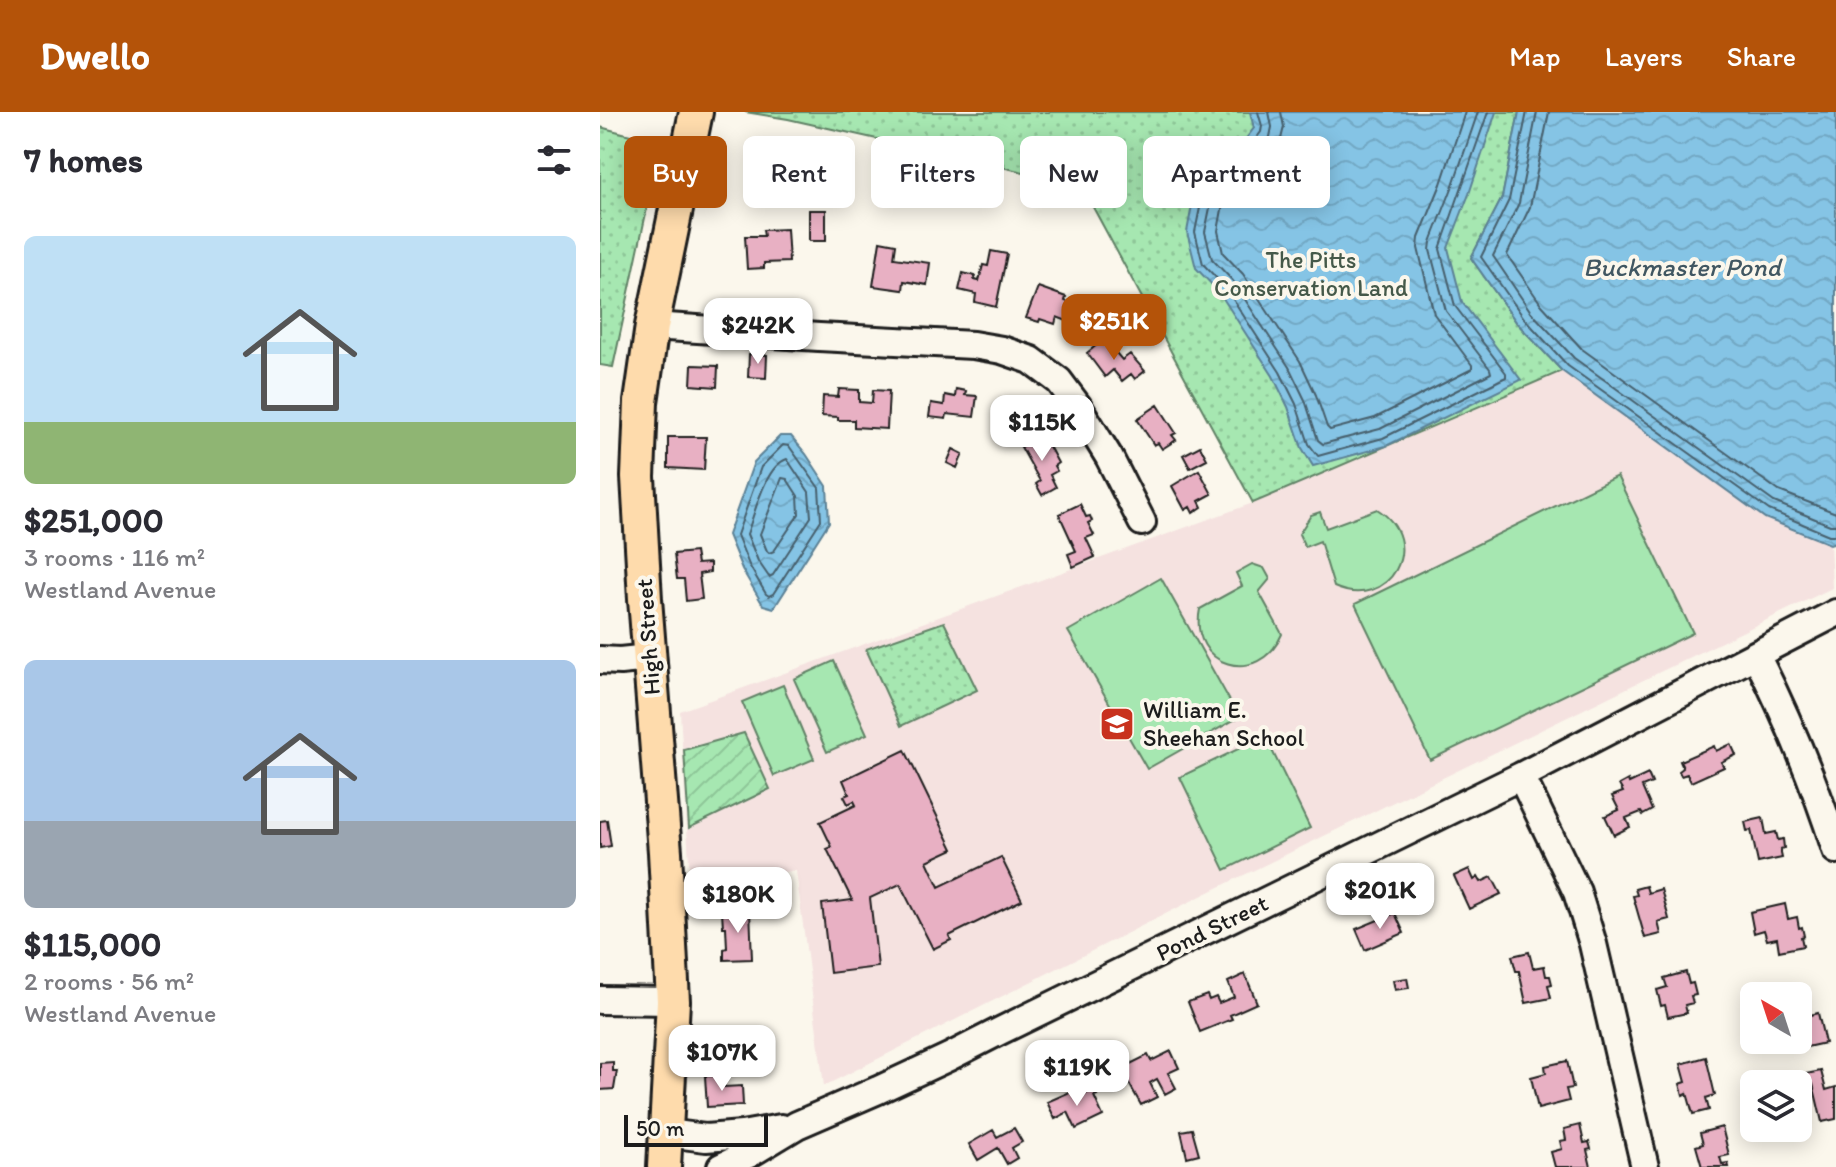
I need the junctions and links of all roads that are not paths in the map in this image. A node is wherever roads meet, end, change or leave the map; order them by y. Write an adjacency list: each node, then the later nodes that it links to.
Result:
1 (696, 112): 2 (main road, High Street)
2 (652, 326): 3 (street); 6 (main road, High Street)
3 (1142, 522)
4 (1836, 613): 5 (street, Pond Street)
5 (1756, 655): 8 (street, Pond Street); 9 (street)
6 (649, 658): 7 (street); 11 (main road, High Street)
7 (600, 660)
8 (1521, 776): 12 (street, Pond Street); 16 (street)
9 (1836, 850)
10 (600, 1000): 11 (street)
11 (673, 1001): 13 (main road, High Street)
12 (797, 1125): 13 (street, Pond Street); 15 (street, Pond Street)
13 (667, 1133): 14 (main road, High Street)
14 (664, 1167)
15 (721, 1167)
16 (1645, 1167)

